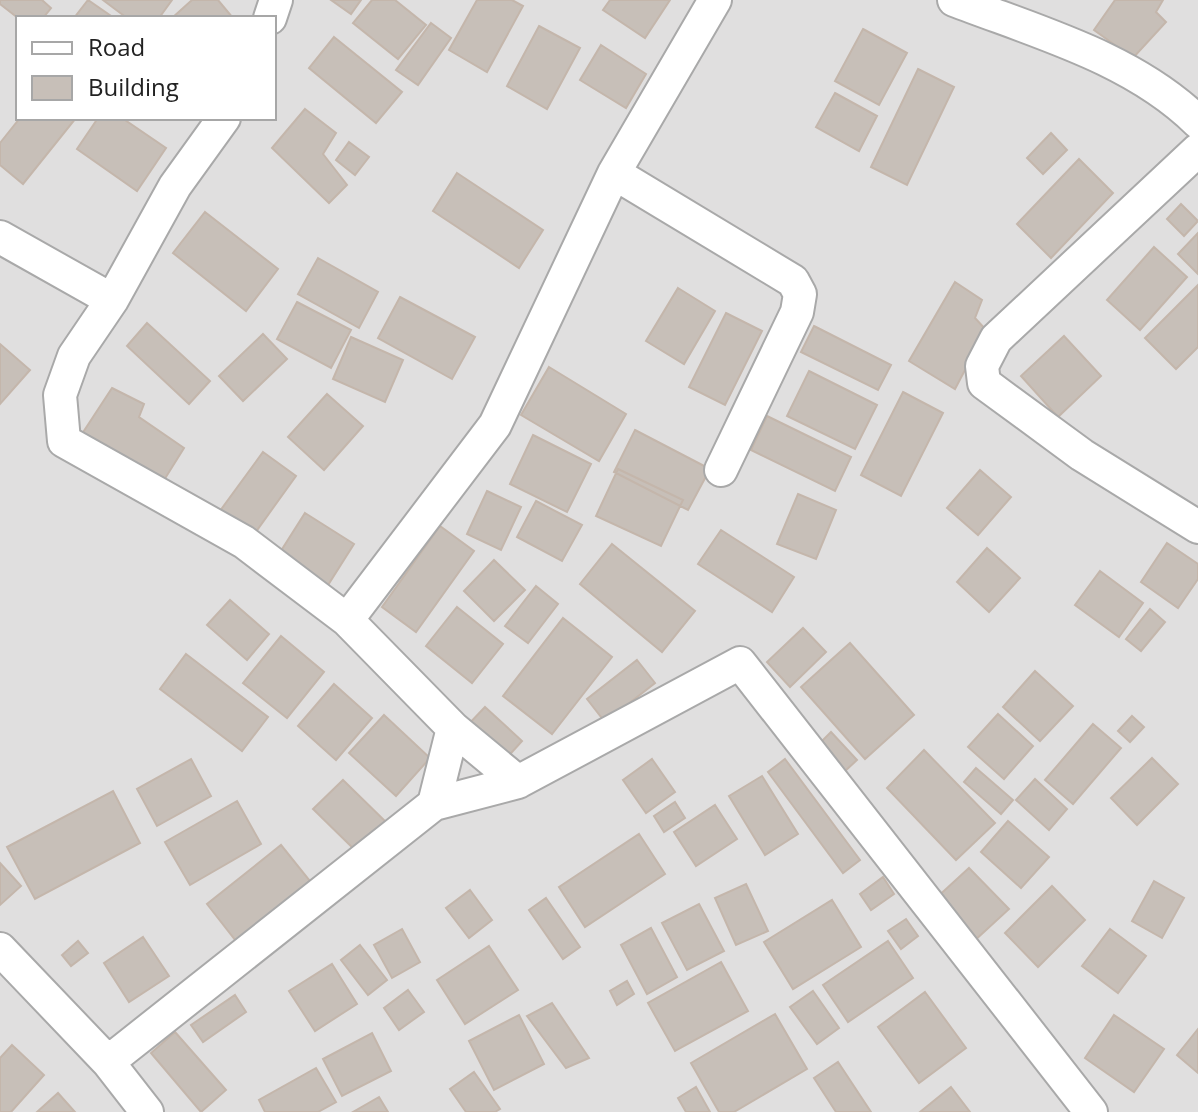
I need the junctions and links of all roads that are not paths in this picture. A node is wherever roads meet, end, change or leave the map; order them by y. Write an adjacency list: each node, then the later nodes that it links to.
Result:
1 (715, 0): 6 (street)
2 (954, 0): 4 (street)
3 (223, 120): 8 (street)
4 (1198, 122)
5 (1198, 150): 10 (street)
6 (614, 173): 9 (street); 11 (street)
7 (0, 237): 8 (street)
8 (112, 300): 11 (street)
9 (721, 470)
10 (1198, 527)
11 (347, 620): 12 (street)
12 (453, 728): 13 (street); 14 (street)
13 (518, 782): 14 (street); 18 (street)
14 (434, 804): 16 (street)
15 (0, 949): 16 (street)
16 (108, 1062): 17 (street)
17 (147, 1112)
18 (1091, 1112)

